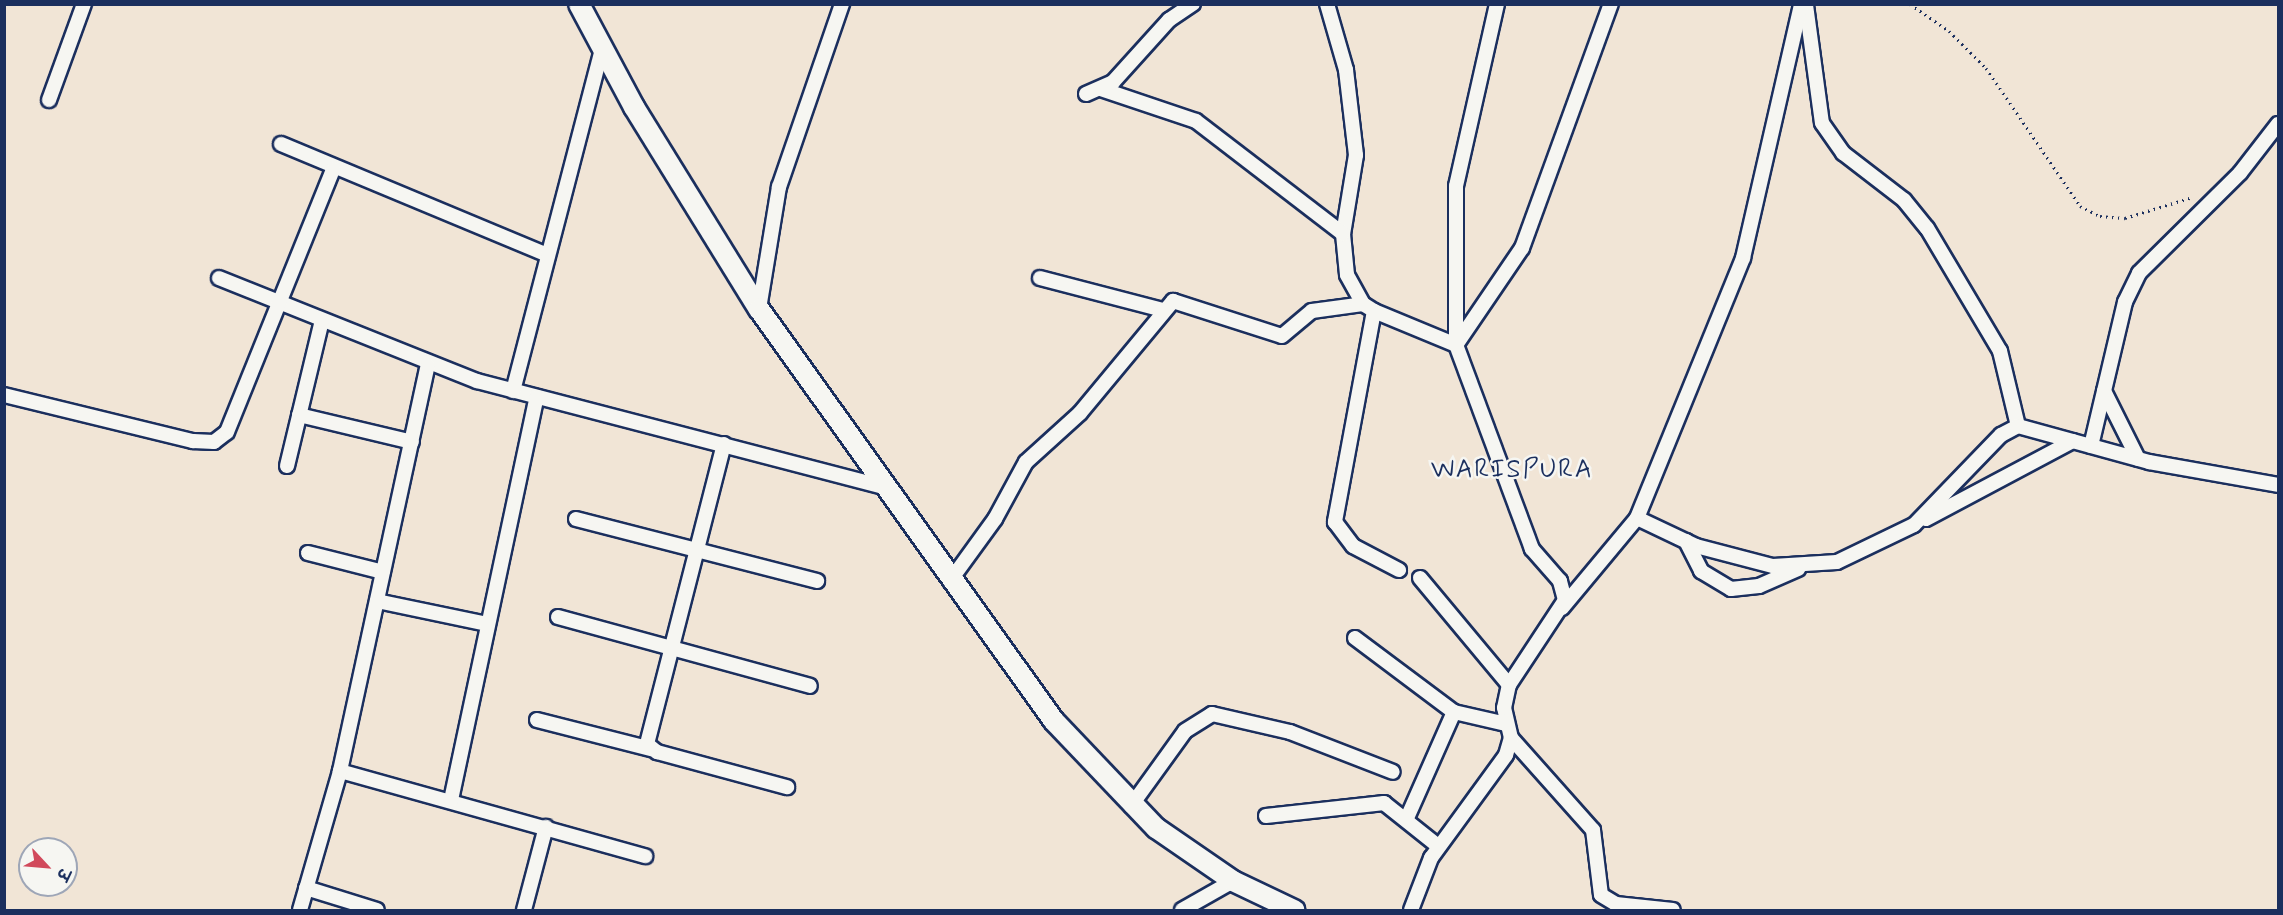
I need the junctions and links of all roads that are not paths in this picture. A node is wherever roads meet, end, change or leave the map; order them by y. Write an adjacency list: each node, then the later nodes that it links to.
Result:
1 (84, 4): 13 (street)
2 (579, 4): 10 (street)
3 (842, 4): 23 (street)
4 (1193, 4): 11 (street)
5 (1327, 4): 17 (street)
6 (1497, 4): 26 (street)
7 (1611, 4): 26 (street)
8 (1800, 4): 42 (street)
9 (1806, 4): 33 (street)
10 (602, 51): 18 (street); 23 (street)
11 (1101, 89): 12 (street); 17 (street)
12 (1086, 94)
13 (49, 100)
14 (2278, 124): 28 (street)
15 (281, 144): 16 (street)
16 (333, 169): 18 (street); 21 (street)
17 (1343, 234): 22 (street)
18 (545, 254): 29 (street)
19 (219, 278): 21 (street)
20 (1040, 278): 24 (street)
21 (277, 301): 25 (street); 30 (street)
22 (1368, 307): 24 (street); 26 (street); 49 (street)
23 (759, 309): 41 (street)
24 (1163, 310): 52 (street)
25 (322, 320): 27 (street); 32 (street)
26 (1456, 345): 55 (street)
27 (429, 365): 29 (street); 35 (street)
28 (2104, 391): 37 (street); 38 (street)
29 (513, 392): 31 (street)
30 (4, 395)
31 (537, 397): 36 (street); 57 (street)
32 (299, 415): 35 (street); 39 (street)
33 (2018, 426): 34 (street); 44 (street)
34 (2073, 441): 37 (street); 44 (street)
35 (412, 442): 50 (street)
36 (724, 444): 41 (street); 46 (street)
37 (2091, 446): 38 (street)
38 (2139, 459): 40 (street)
39 (287, 466)
40 (2278, 485)
41 (880, 486): 52 (street)
42 (1637, 518): 45 (street); 55 (street)
43 (576, 519): 46 (street)
44 (1914, 525): 48 (street)
45 (1686, 542): 48 (street); 48 (street)
46 (696, 550): 53 (street); 59 (street)
47 (308, 553): 50 (street)
48 (1800, 568)
49 (1399, 570)
50 (383, 572): 54 (street)
51 (1420, 578): 60 (street)
52 (950, 580): 70 (street)
53 (817, 581)
54 (377, 601): 57 (street); 66 (street)
55 (1561, 610): 60 (street)
56 (558, 617): 59 (street)
57 (487, 624): 69 (street)
58 (1355, 638): 62 (street)
59 (670, 648): 61 (street); 65 (street)
60 (1509, 685): 64 (street)
61 (810, 687)
62 (1454, 712): 64 (street); 72 (street)
63 (537, 720): 65 (street)
64 (1508, 731): 74 (street); 84 (street)
65 (651, 748): 68 (street)
66 (340, 771): 69 (street); 77 (street)
67 (1393, 772): 70 (street)
68 (788, 787)
69 (451, 800): 73 (street)
70 (1131, 806): 76 (street)
71 (1266, 816): 72 (street)
72 (1407, 818): 74 (street)
73 (546, 828): 75 (street); 80 (street)
74 (1438, 846): 83 (street)
75 (645, 856)
76 (1233, 881): 81 (street); 82 (street)
77 (306, 888): 78 (street); 79 (street)
78 (300, 910)
79 (377, 910)
80 (524, 910)
81 (1182, 910)
82 (1294, 910)
83 (1411, 910)
84 (1673, 910)

